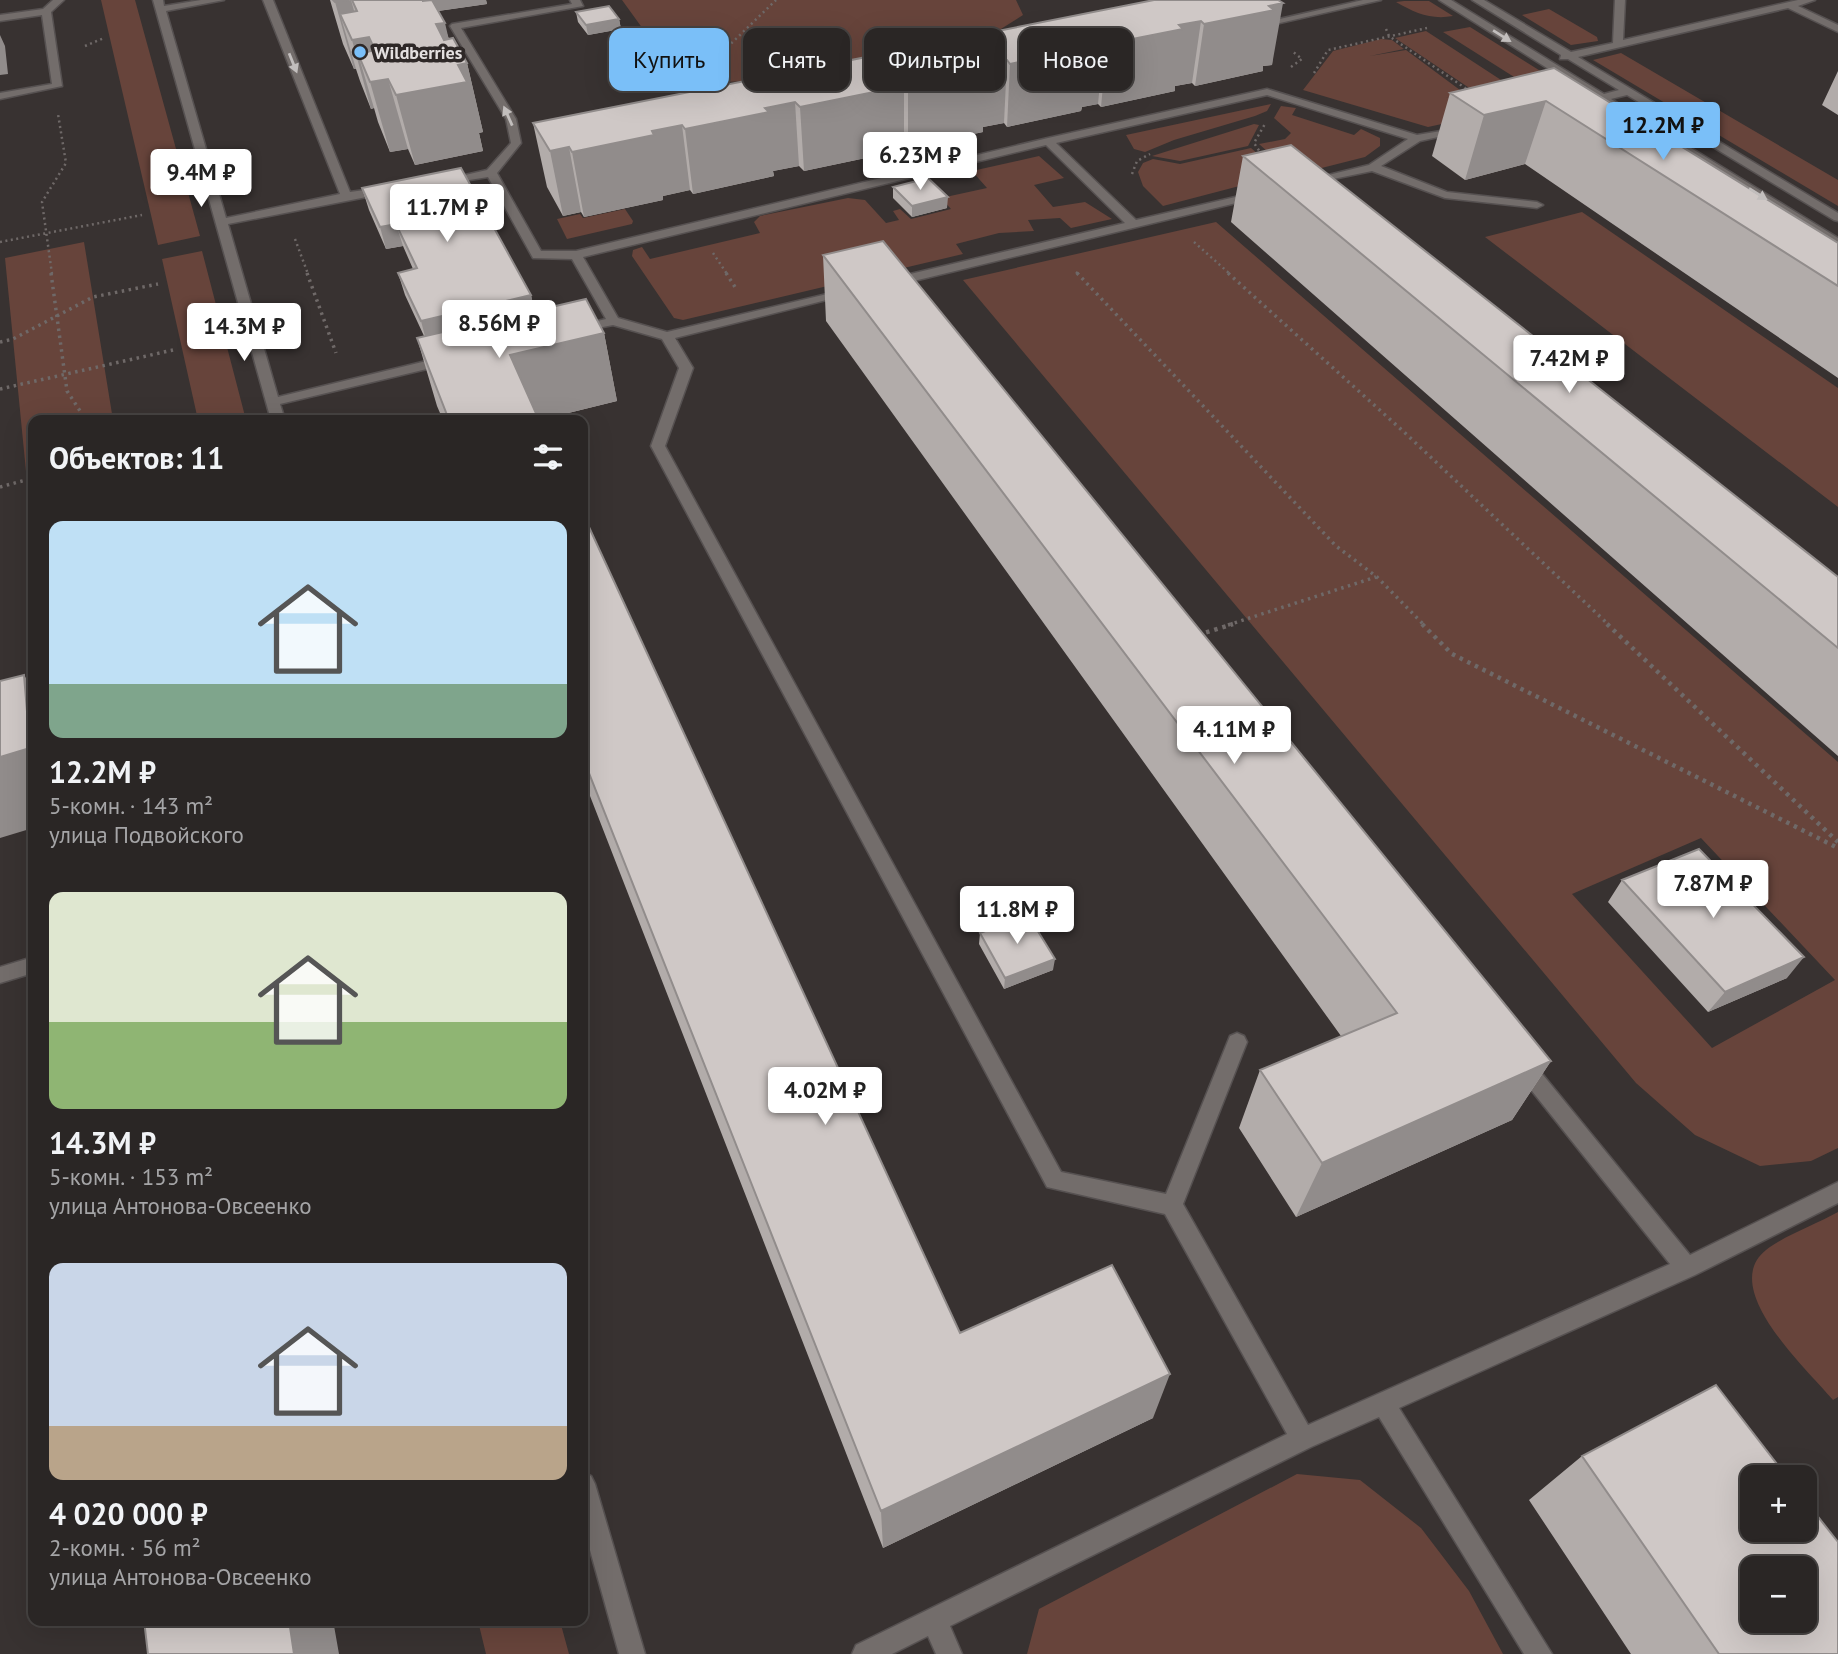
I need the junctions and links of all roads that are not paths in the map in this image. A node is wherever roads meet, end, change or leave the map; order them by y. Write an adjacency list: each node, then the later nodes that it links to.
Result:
1 (59, 0): 13 (street)
2 (219, 0): 11 (street)
3 (268, 0): 34 (street, one-way to 34)
4 (575, 0): 29 (street, one-way to 4)
5 (1311, 0): 14 (street)
6 (1376, 0): 14 (street)
7 (1444, 0): 20 (street, one-way to 20)
8 (1478, 0): 19 (street)
9 (1620, 0): 18 (street)
10 (1810, 0): 12 (street)
11 (159, 5): 37 (street)
12 (1790, 5): 17 (street); 18 (street)
13 (46, 10): 15 (street); 22 (street)
14 (1327, 10): 16 (street)
15 (0, 18)
16 (1250, 26)
17 (1838, 29)
18 (1618, 44): 19 (street)
19 (1570, 56): 20 (street); 21 (street)
20 (1544, 62): 23 (street)
21 (1629, 91): 23 (street); 36 (street)
22 (0, 96)
23 (1602, 98): 24 (street); 39 (street, one-way to 39)
24 (1566, 106)
25 (1470, 127): 26 (street)
26 (1417, 138): 27 (street); 28 (street)
27 (1048, 141): 38 (street); 40 (street)
28 (1373, 167): 31 (street); 35 (street)
29 (491, 173): 30 (street); 40 (street)
30 (432, 184)
31 (1303, 187)
32 (395, 189): 34 (street)
33 (1270, 192): 38 (street)
34 (346, 195): 37 (street)
35 (1536, 205)
36 (1838, 218)
37 (222, 222): 47 (street)
38 (1134, 225): 41 (street)
39 (1838, 243)
40 (576, 255): 43 (street)
41 (893, 287)
42 (856, 291): 45 (street)
43 (613, 321): 44 (street); 45 (street)
44 (560, 334)
45 (667, 336): 54 (street)
46 (467, 356): 47 (street)
47 (274, 402): 48 (street)
48 (277, 415)
49 (28, 967): 50 (street)
50 (0, 975)
51 (1237, 1042): 54 (street)
52 (1511, 1050): 55 (street)
53 (1838, 1192): 55 (street)
54 (1172, 1205): 57 (street)
55 (1687, 1268): 56 (street)
56 (1383, 1403): 57 (street); 63 (street)
57 (1303, 1440): 59 (street)
58 (588, 1501): 60 (street)
59 (934, 1620): 61 (street); 62 (street)
60 (632, 1654)
61 (865, 1654)
62 (949, 1654)
63 (1539, 1654)

